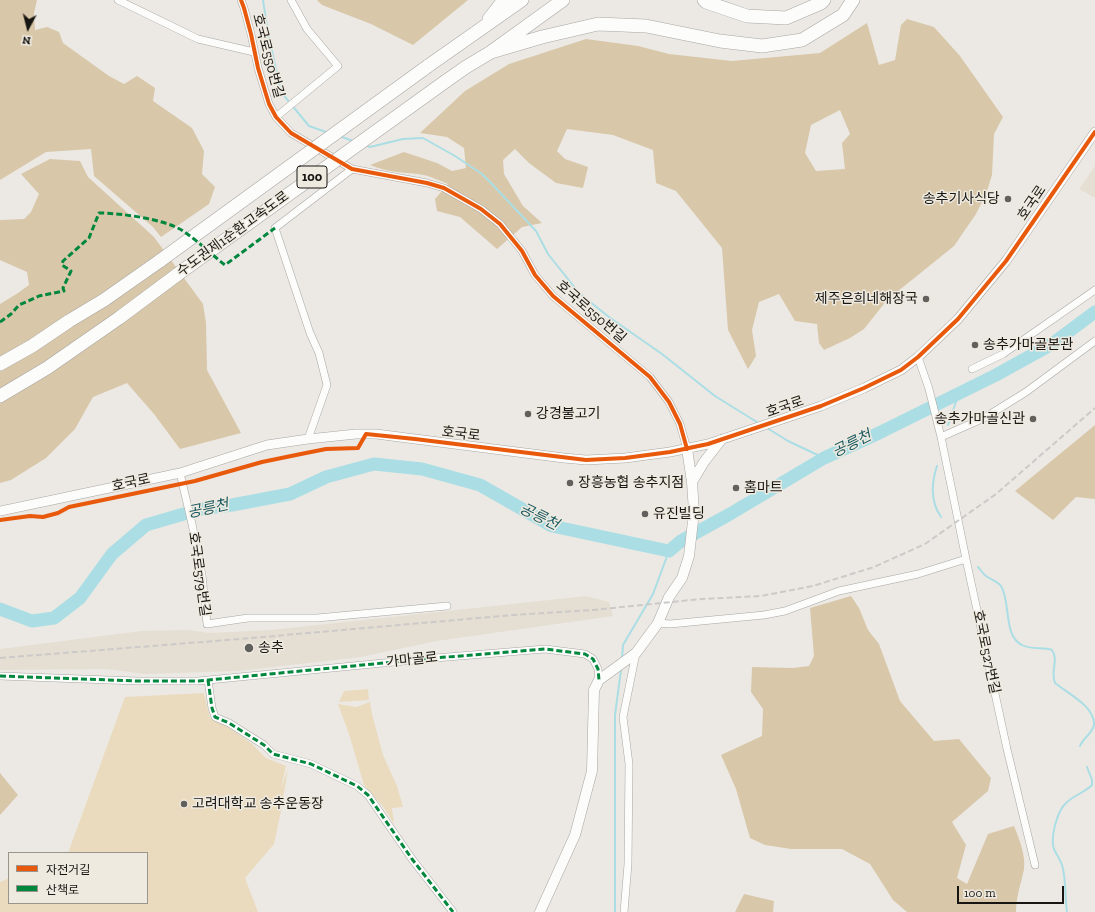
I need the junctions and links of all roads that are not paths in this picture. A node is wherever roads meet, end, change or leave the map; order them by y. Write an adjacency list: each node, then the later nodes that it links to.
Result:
1 (118, 0): 10 (street)
2 (241, 0): 12 (street, 호국로550번길)
3 (291, 0): 14 (street, 호국로550번길)
4 (504, 0): 11 (highway)
5 (522, 0): 11 (highway, 수도권제1순환고속도로 / 100)
6 (563, 0): 13 (highway, 수도권제1순환고속도로 / 100)
7 (704, 0): 8 (highway)
8 (824, 0)
9 (853, 0): 13 (highway)
10 (132, 3): 12 (street)
11 (480, 31): 20 (highway, 수도권제1순환고속도로 / 100, bridge)
12 (254, 52): 14 (street, 호국로550번길)
13 (491, 52): 22 (highway, 수도권제1순환고속도로 / 100, bridge)
14 (276, 117): 16 (street, 호국로550번길)
15 (1095, 132): 19 (street, 호국로)
16 (352, 169): 24 (street); 26 (street, 호국로550번길)
17 (1095, 290): 21 (street)
18 (1095, 341): 23 (street)
19 (918, 357): 23 (street, 호국로527번길); 25 (street, 호국로)
20 (0, 364)
21 (972, 369)
22 (0, 396)
23 (941, 437): 30 (street, 호국로527번길)
24 (308, 439): 26 (street, 호국로); 27 (street, 호국로)
25 (721, 440): 26 (street, 호국로); 28 (main road)
26 (687, 449): 28 (main road)
27 (180, 472): 29 (street, 호국로); 31 (street, 호국로579번길)
28 (692, 482): 32 (main road)
29 (0, 510)
30 (966, 560): 32 (street); 37 (street, 호국로527번길)
31 (447, 606)
32 (658, 624): 33 (main road)
33 (636, 653): 35 (main road); 40 (street)
34 (0, 676): 36 (street, 가마골로)
35 (601, 678): 36 (street, 가마골로); 39 (main road, 가마골로)
36 (208, 680): 38 (street)
37 (1035, 865)
38 (453, 912)
39 (540, 912)
40 (624, 912)

